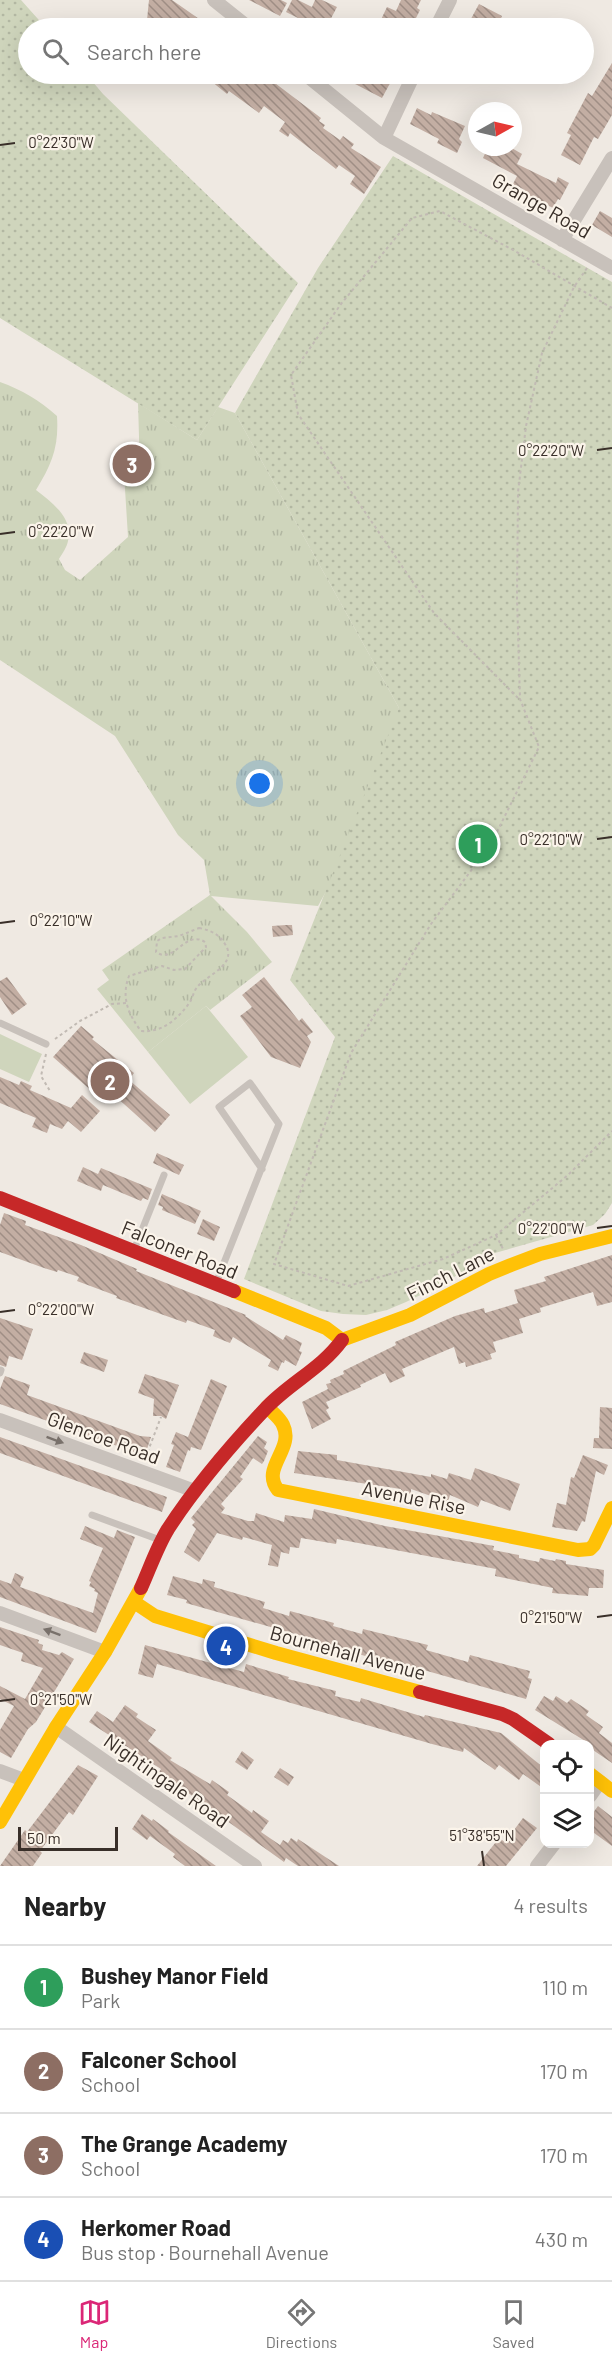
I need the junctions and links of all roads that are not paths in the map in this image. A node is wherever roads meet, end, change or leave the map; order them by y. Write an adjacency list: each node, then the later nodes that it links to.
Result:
1 (214, 0): 3 (street)
2 (450, 0): 5 (street)
3 (229, 5): 4 (street)
4 (240, 18)
5 (441, 18)
6 (316, 84): 8 (street, Grange Road)
7 (409, 84): 8 (street)
8 (384, 138): 10 (street, Grange Road)
9 (612, 158): 10 (street)
10 (562, 240): 11 (street, Grange Road)
11 (612, 268)
12 (0, 1023): 13 (lane)
13 (46, 1044)
14 (262, 1169): 14 (lane); 19 (lane)
15 (164, 1174): 18 (lane)
16 (0, 1198): 18 (street, Falconer Road)
17 (612, 1236): 20 (street, Finch Lane)
18 (134, 1251): 19 (street, Falconer Road)
19 (215, 1285): 20 (street, Falconer Road)
20 (342, 1340): 21 (street)
21 (267, 1407): 23 (street); 24 (street, Avenue Rise)
22 (0, 1420): 23 (street, Glencoe Road, one-way to 23)
23 (195, 1491): 26 (street)
24 (612, 1508)
25 (92, 1515): 26 (lane)
26 (162, 1541): 27 (street)
27 (134, 1602): 29 (street); 31 (street, Bournehall Avenue)
28 (0, 1613): 29 (street, one-way to 28)
29 (105, 1652): 30 (street)
30 (56, 1726): 34 (street); 39 (street, Nightingale Road)
31 (543, 1740)
32 (0, 1772): 34 (street)
33 (595, 1778): 35 (street); 36 (street)
34 (24, 1780): 37 (street)
35 (612, 1791)
36 (591, 1794)
37 (0, 1822)
38 (551, 1848): 40 (street)
39 (255, 1866)
40 (537, 1866)

